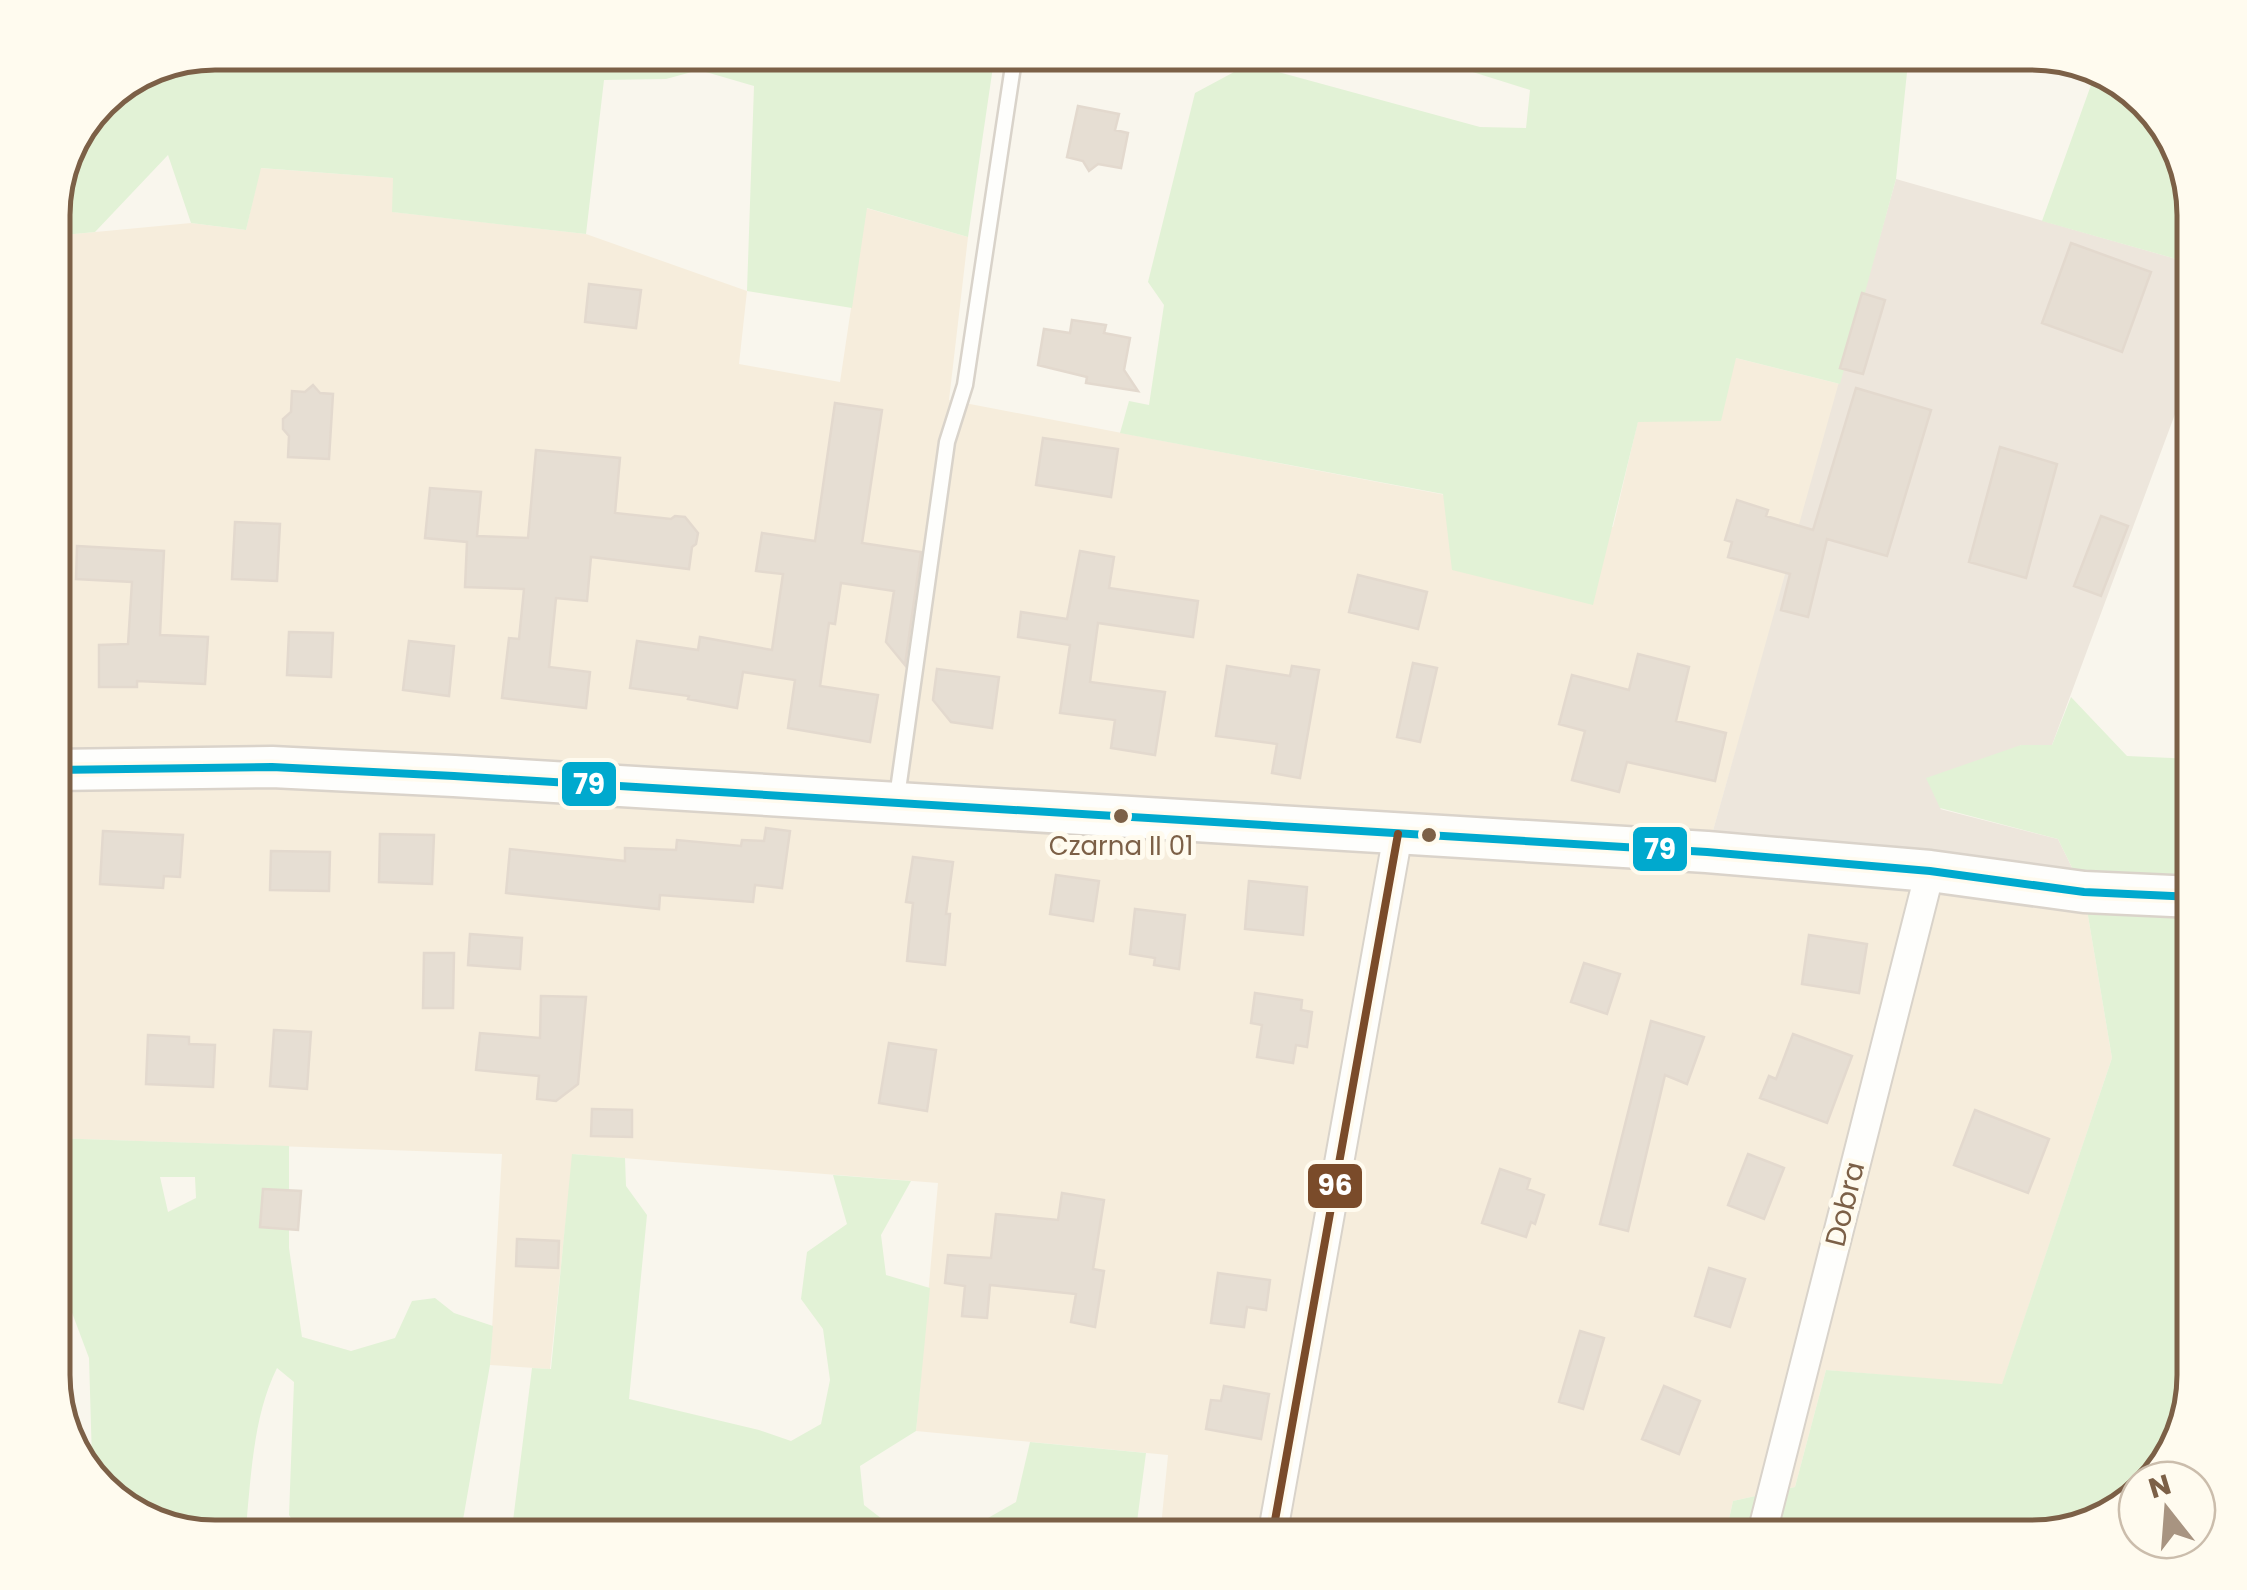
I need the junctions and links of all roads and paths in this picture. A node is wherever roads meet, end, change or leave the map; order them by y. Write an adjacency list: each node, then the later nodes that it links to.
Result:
1 (1012, 70): 3 (lane)
2 (70, 770): 3 (main road)
3 (896, 803): 4 (main road)
4 (1398, 834): 5 (main road); 7 (street)
5 (1930, 871): 6 (main road); 8 (street, Dobra)
6 (2177, 896)
7 (1275, 1520)
8 (1765, 1520)

